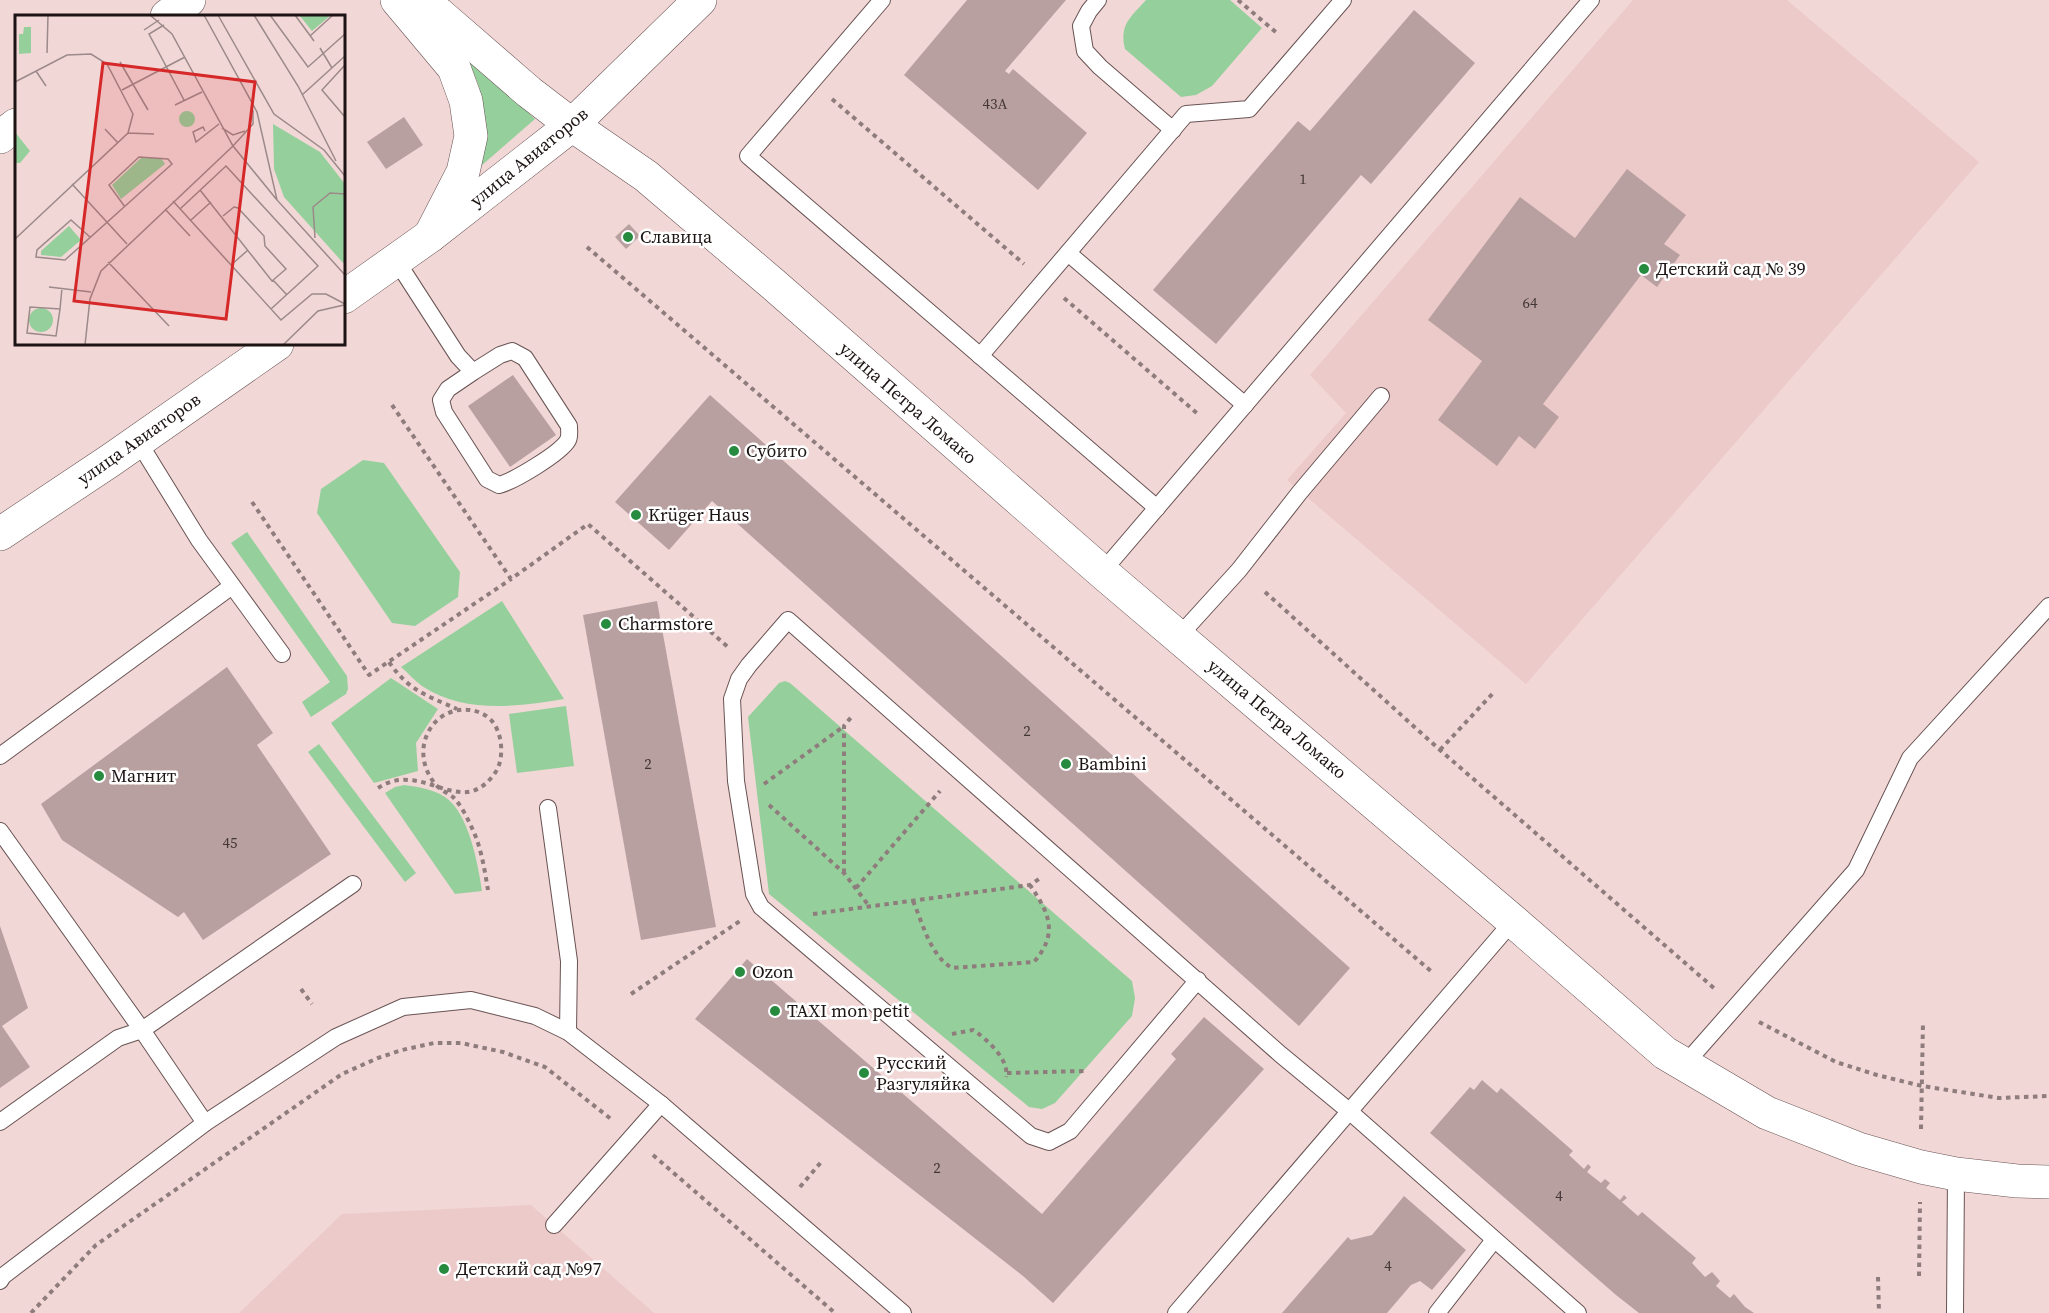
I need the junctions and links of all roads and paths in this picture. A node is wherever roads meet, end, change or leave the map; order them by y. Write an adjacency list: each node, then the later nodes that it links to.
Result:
1 (397, 0): 15 (street)
2 (407, 0): 11 (street, улица Петра Ломако)
3 (700, 0): 11 (street, улица Авиаторов)
4 (882, 0): 10 (lane)
5 (1098, 0): 13 (lane)
6 (1238, 0): 9 (path)
7 (1343, 0): 9 (lane)
8 (1582, 3): 26 (lane)
9 (1299, 52): 13 (lane)
10 (812, 82): 19 (path); 22 (lane)
11 (572, 125): 15 (street, улица Авиаторов); 32 (street, улица Петра Ломако)
12 (15, 126): 14 (street)
13 (1173, 130): 17 (lane)
14 (0, 137)
15 (430, 236): 18 (street, улица Авиаторов)
16 (587, 247): 67 (path)
17 (1068, 253): 19 (lane); 26 (lane)
18 (396, 260): 20 (street, улица Авиаторов); 23 (lane)
19 (1044, 281): 22 (lane); 27 (path)
20 (345, 296)
21 (276, 345): 28 (street, улица Авиаторов)
22 (980, 356): 30 (lane)
23 (473, 372): 23 (lane)
24 (1381, 396): 37 (lane)
25 (392, 405): 33 (path)
26 (1245, 405): 27 (lane)
27 (1221, 433): 30 (lane)
28 (138, 441): 31 (street, улица Авиаторов); 34 (lane)
29 (252, 502): 39 (path)
30 (1157, 508): 32 (lane)
31 (0, 534)
32 (1102, 572): 37 (street, улица Петра Ломако)
33 (511, 579): 39 (path); 40 (path)
34 (232, 586): 38 (lane); 46 (lane)
35 (1265, 592): 45 (path)
36 (2049, 606): 70 (lane)
37 (1179, 636): 64 (street, улица Петра Ломако)
38 (282, 654)
39 (389, 662): 43 (path)
40 (749, 664): 42 (lane); 48 (lane)
41 (1495, 691): 45 (path)
42 (869, 692): 44 (path); 47 (lane)
43 (457, 709): 50 (path); 50 (path)
44 (844, 726): 51 (path); 55 (path)
45 (1440, 750): 70 (path)
46 (0, 756)
47 (958, 769): 54 (lane); 58 (path)
48 (736, 782): 51 (path); 62 (lane)
49 (378, 788): 50 (path)
50 (439, 788): 59 (path)
51 (753, 791): 55 (path)
52 (548, 808): 73 (lane)
53 (0, 831): 72 (lane)
54 (1065, 863): 57 (path); 65 (lane)
55 (844, 873): 58 (path)
56 (353, 884): 72 (lane)
57 (1030, 885): 60 (path); 60 (path)
58 (856, 888): 61 (path)
59 (488, 890)
60 (912, 901): 61 (path)
61 (869, 906): 63 (path)
62 (761, 907): 63 (lane); 68 (path)
63 (777, 920): 75 (lane)
64 (1513, 921): 67 (lane); 74 (street, улица Петра Ломако)
65 (1198, 980): 75 (lane); 80 (lane)
66 (301, 989): 69 (path)
67 (1453, 990): 80 (lane)
68 (631, 994)
69 (312, 1004)
70 (1737, 1005): 74 (lane); 77 (path)
71 (1923, 1022): 77 (path)
72 (142, 1030): 81 (lane); 82 (lane)
73 (568, 1032): 79 (lane); 82 (lane)
74 (1685, 1064): 86 (street, улица Петра Ломако)
75 (1122, 1070): 76 (path)
76 (1007, 1073)
77 (1922, 1086): 78 (path); 83 (path)
78 (2049, 1096)
79 (661, 1104): 84 (lane); 97 (lane)
80 (1349, 1111): 91 (lane); 98 (lane)
81 (0, 1122)
82 (206, 1123): 94 (lane)
83 (1921, 1131)
84 (632, 1137): 90 (lane); 95 (path); 96 (path)
85 (822, 1161): 88 (path)
86 (1956, 1174): 87 (street, улица Петра Ломако); 102 (lane)
87 (2049, 1182)
88 (800, 1187)
89 (1920, 1199): 92 (path)
90 (554, 1225)
91 (1494, 1240): 99 (lane); 100 (lane)
92 (1919, 1276)
93 (1878, 1277): 101 (path)
94 (0, 1281)
95 (31, 1313)
96 (835, 1313)
97 (903, 1313)
98 (1176, 1313)
99 (1437, 1313)
100 (1578, 1313)
101 (1880, 1313)
102 (1955, 1313)

